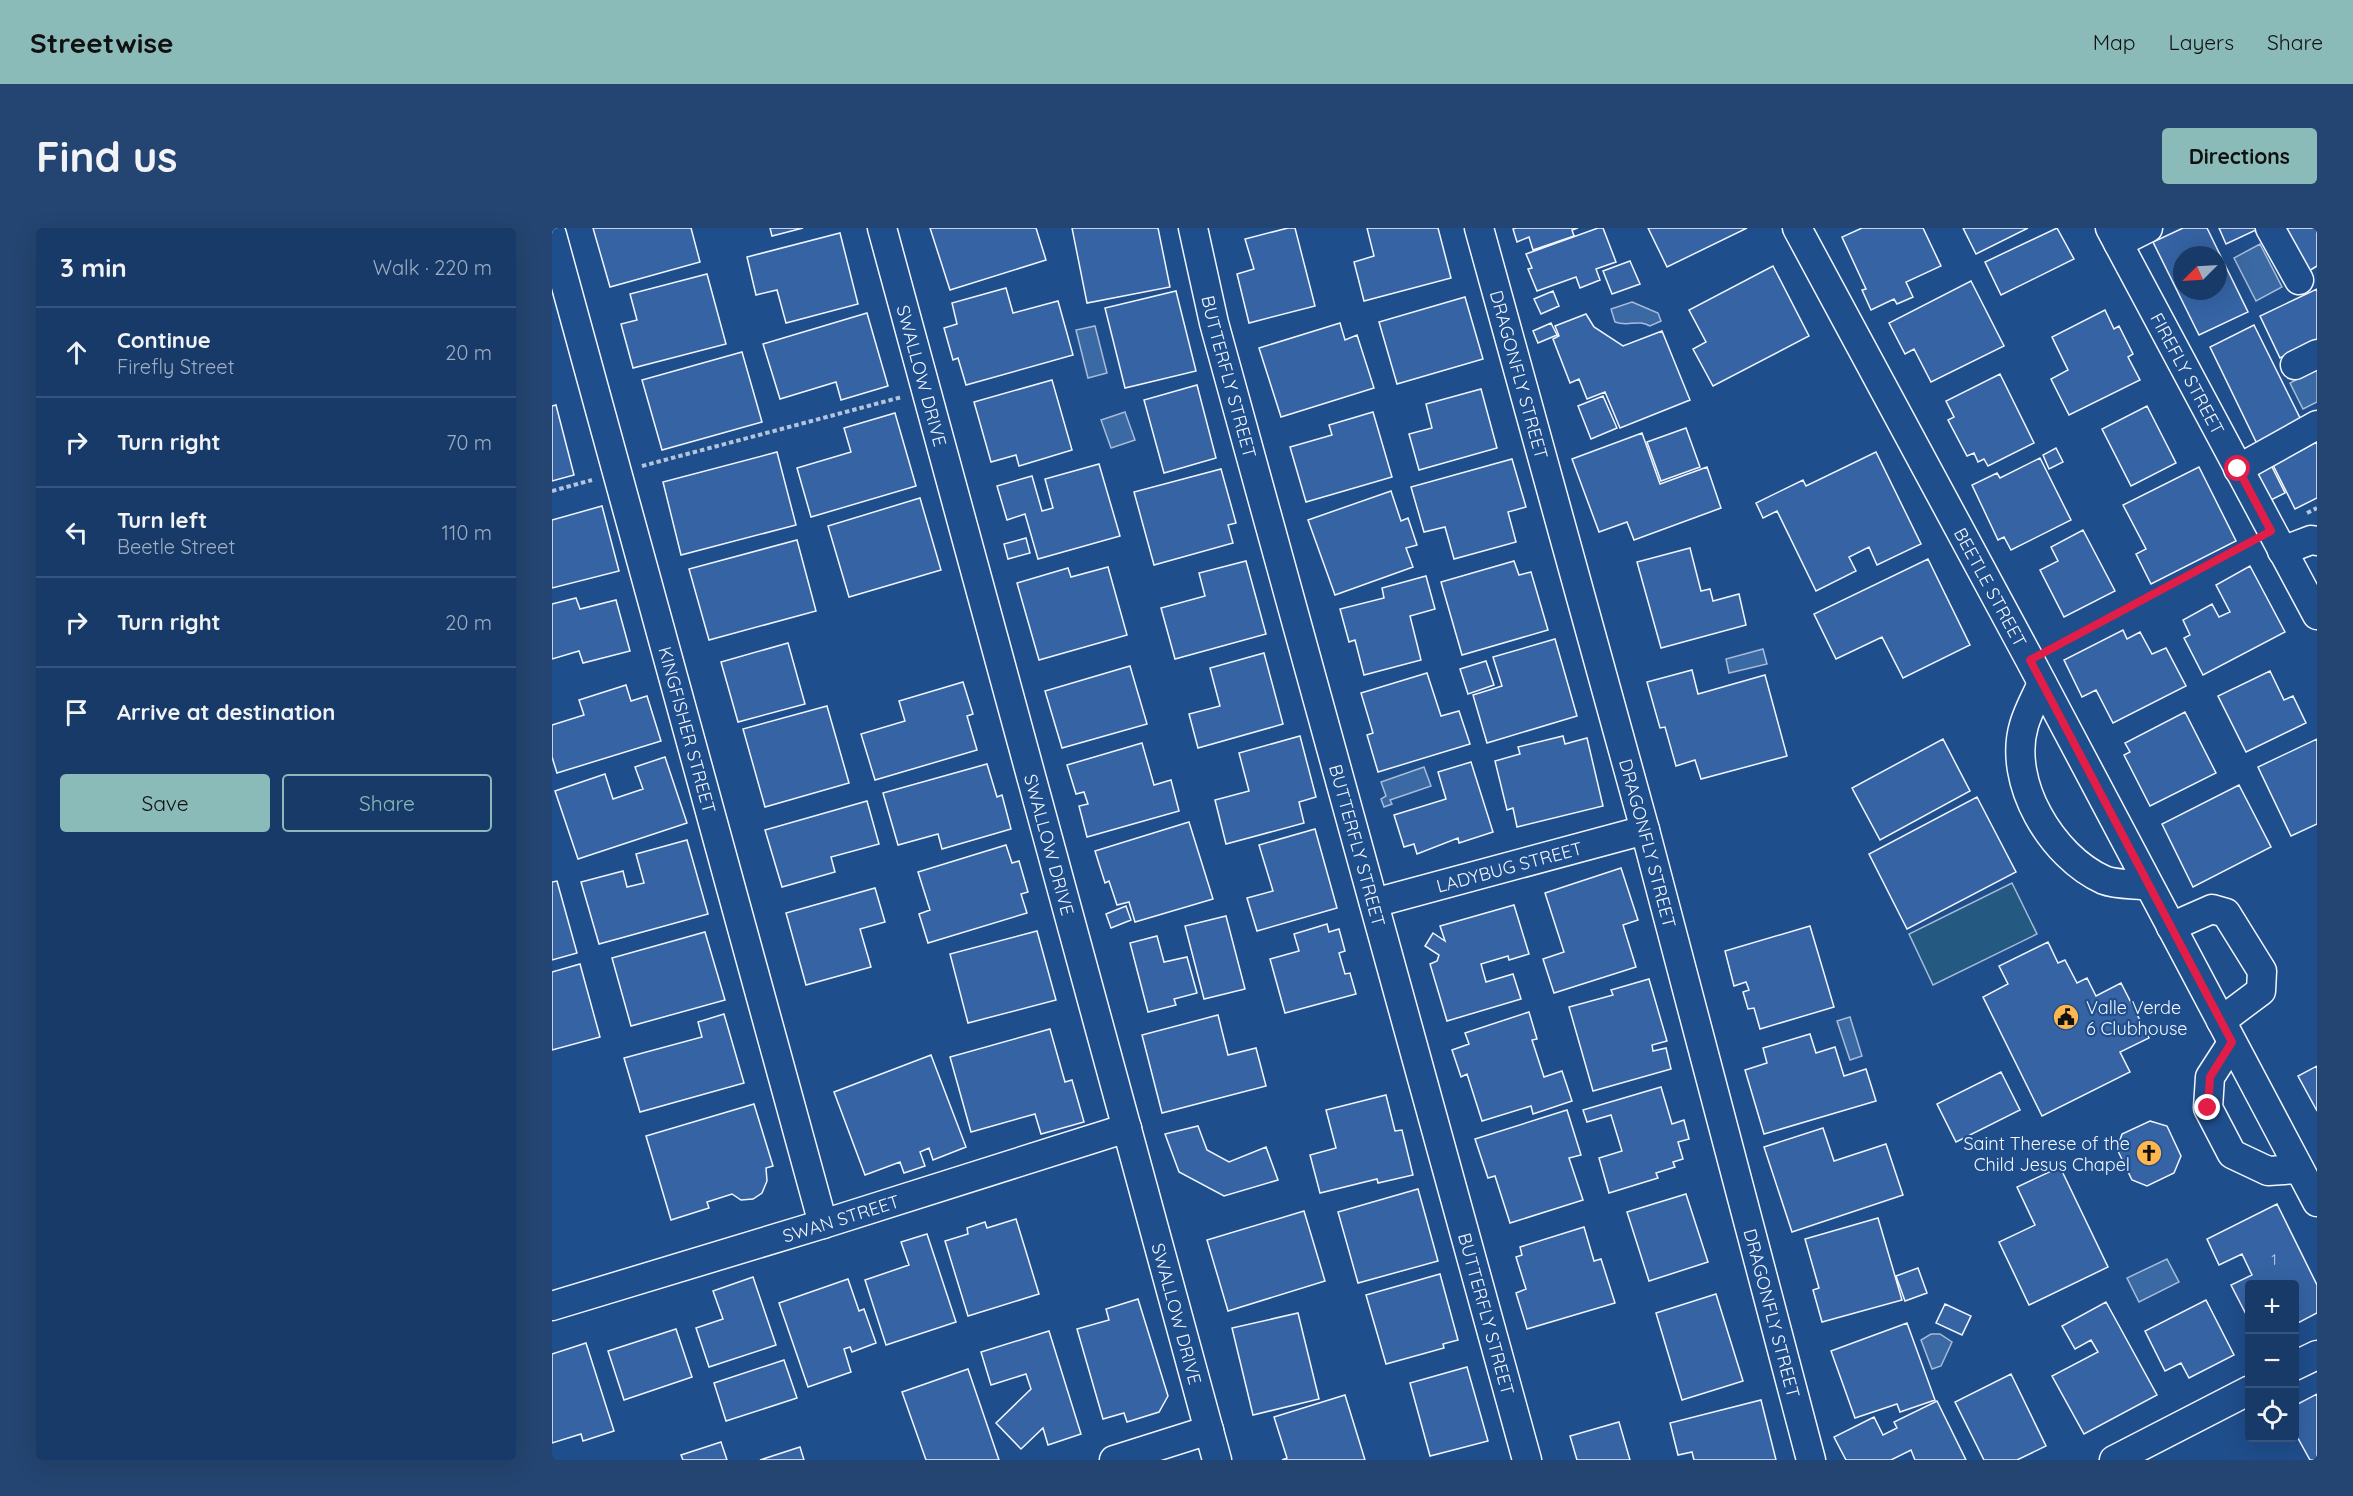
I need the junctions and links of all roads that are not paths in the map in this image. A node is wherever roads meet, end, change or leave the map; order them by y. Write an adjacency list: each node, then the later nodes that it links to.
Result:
1 (882, 228): 21 (street, SWALLOW DRIVE)
2 (1193, 228): 18 (street, BUTTERFLY STREET)
3 (1479, 228): 16 (street, DRAGONFLY STREET)
4 (1797, 228): 15 (street, BEETLE STREET)
5 (2148, 228): 8 (street)
6 (2270, 228): 9 (street)
7 (552, 235): 24 (street, KINGFISHER STREET)
8 (2114, 236): 11 (street, FIREFLY STREET)
9 (2299, 280)
10 (2317, 425): 11 (street)
11 (2238, 469): 12 (street, FIREFLY STREET)
12 (2276, 541): 13 (street); 14 (street, FIREFLY STREET)
13 (2317, 541)
14 (2317, 615)
15 (2036, 671): 17 (street, BEETLE STREET); 17 (street)
16 (1645, 830): 18 (street, LADYBUG STREET); 33 (street, DRAGONFLY STREET)
17 (2150, 886): 19 (street, BEETLE STREET)
18 (1374, 903): 32 (street, BUTTERFLY STREET)
19 (2171, 927): 20 (street, BEETLE STREET); 20 (street)
20 (2226, 1032): 22 (street, BEETLE STREET); 22 (street)
21 (1126, 1128): 24 (street, SWAN STREET); 29 (street, SWALLOW DRIVE)
22 (2299, 1169): 23 (street, BEETLE STREET)
23 (2317, 1202)
24 (823, 1224): 25 (street, SWAN STREET)
25 (552, 1306)
26 (2317, 1355): 27 (street)
27 (2299, 1364)
28 (2245, 1393): 34 (street)
29 (1209, 1430): 30 (street); 31 (street, SWALLOW DRIVE)
30 (1114, 1460)
31 (1216, 1460)
32 (1527, 1460)
33 (1810, 1460)
34 (2114, 1460)

